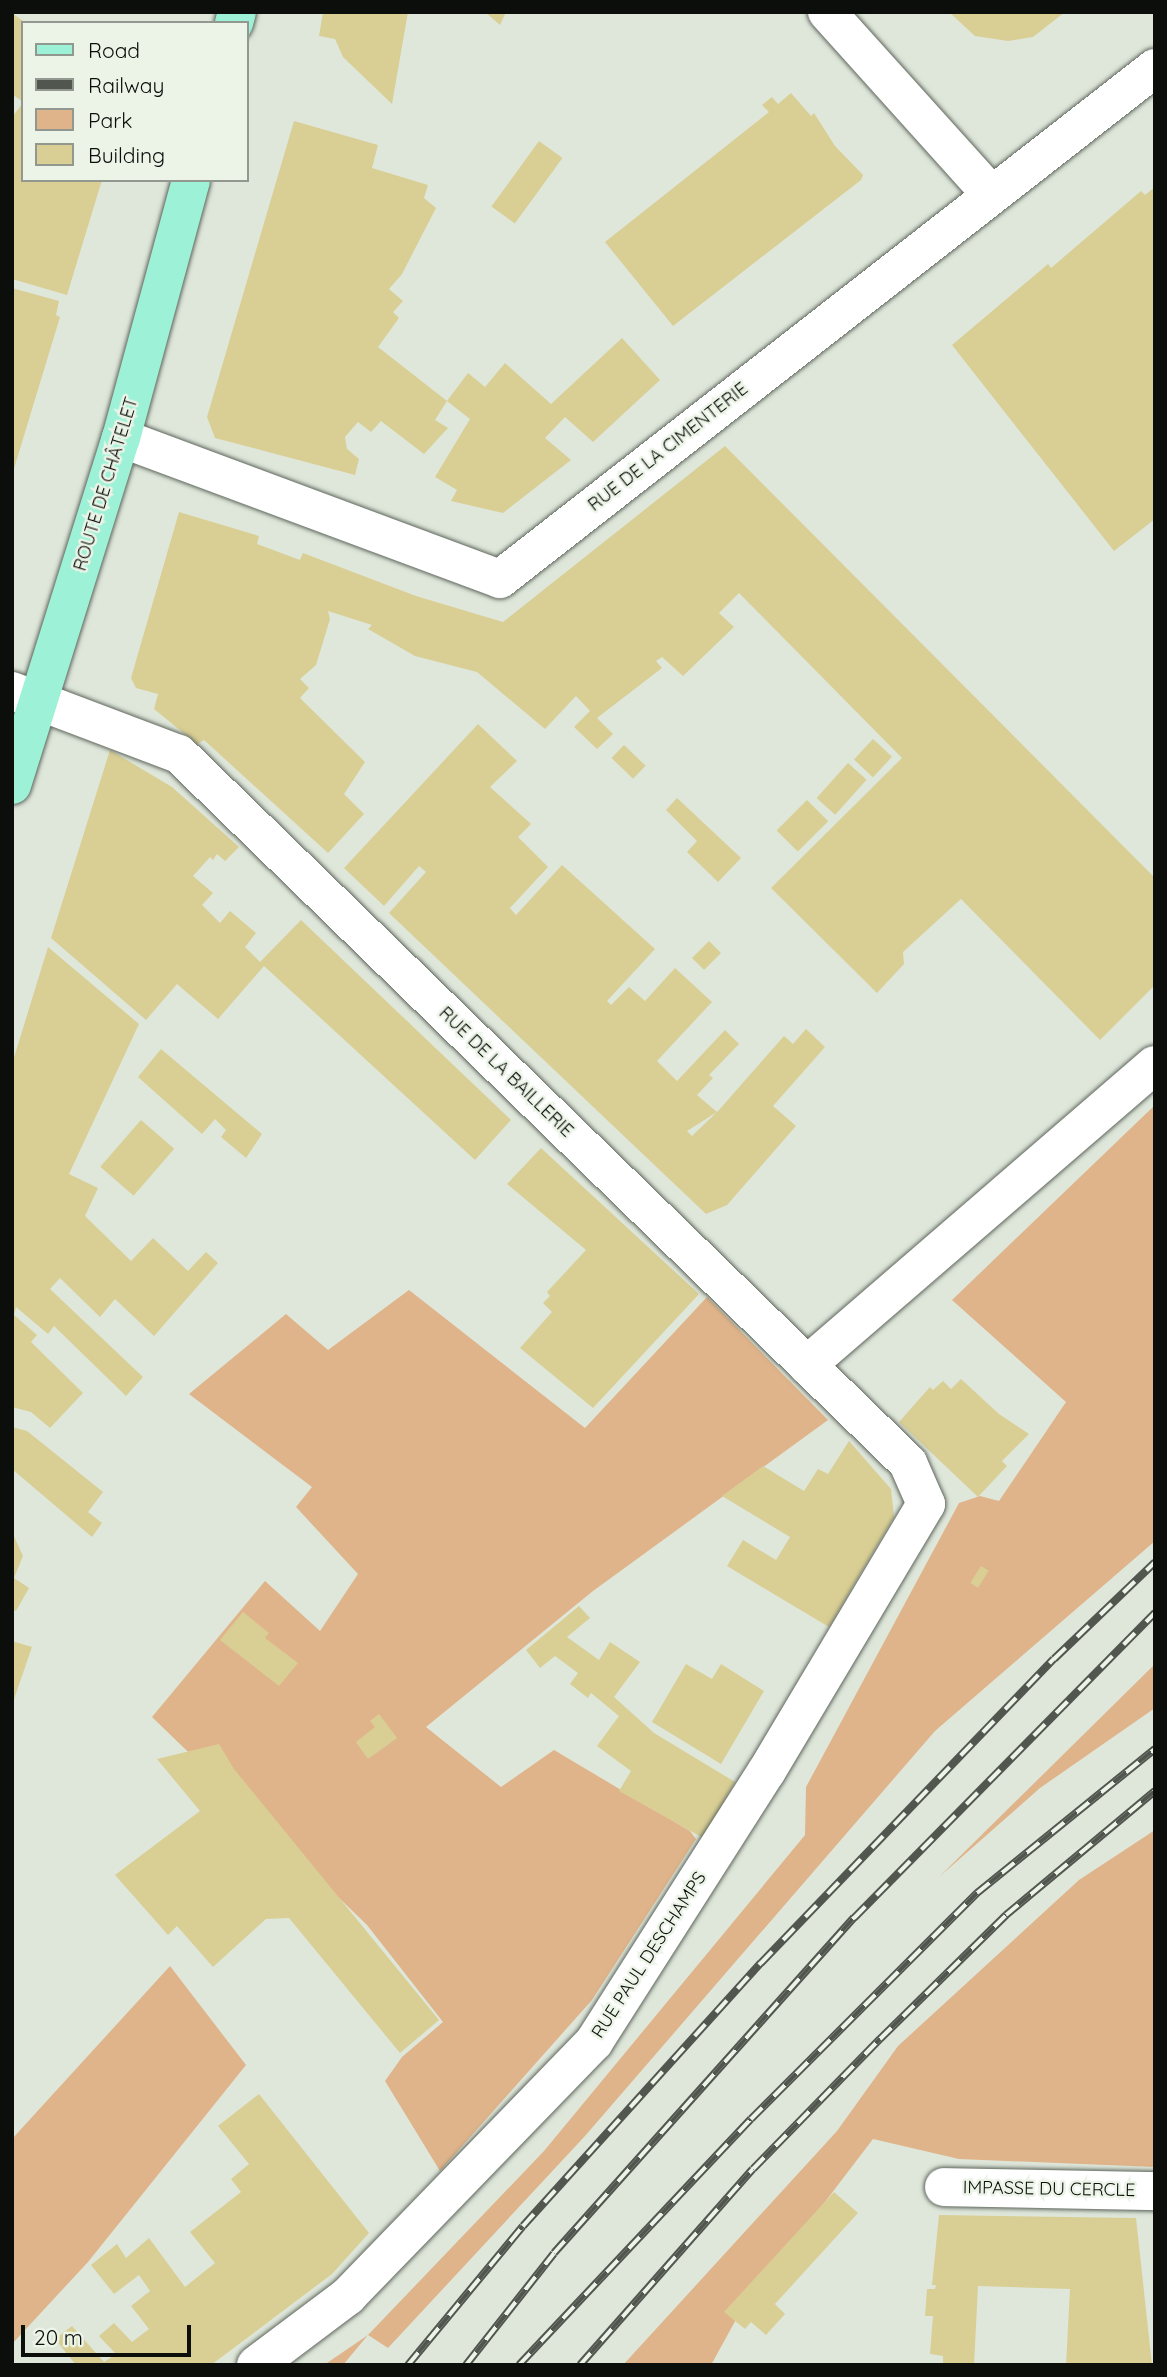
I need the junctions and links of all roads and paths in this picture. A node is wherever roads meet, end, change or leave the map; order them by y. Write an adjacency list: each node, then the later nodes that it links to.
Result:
1 (827, 12): 4 (street)
2 (1155, 68): 4 (street, RUE DE LA CIMENTERIE)
3 (190, 182): 5 (main road, ROUTE DE CHÂTELET)
4 (990, 193): 5 (street, RUE DE LA CIMENTERIE)
5 (121, 438): 6 (main road, ROUTE DE CHÂTELET)
6 (25, 697): 7 (main road, ROUTE DE CHÂTELET); 9 (street, RUE DE LA BAILLERIE)
7 (12, 785)
8 (1155, 1065): 9 (street)
9 (807, 1365): 10 (street, RUE DE LA BAILLERIE)
10 (926, 1504): 13 (street, RUE PAUL DESCHAMPS)
11 (944, 2187): 12 (street, IMPASSE DU CERCLE)
12 (1155, 2191)
13 (256, 2365)

